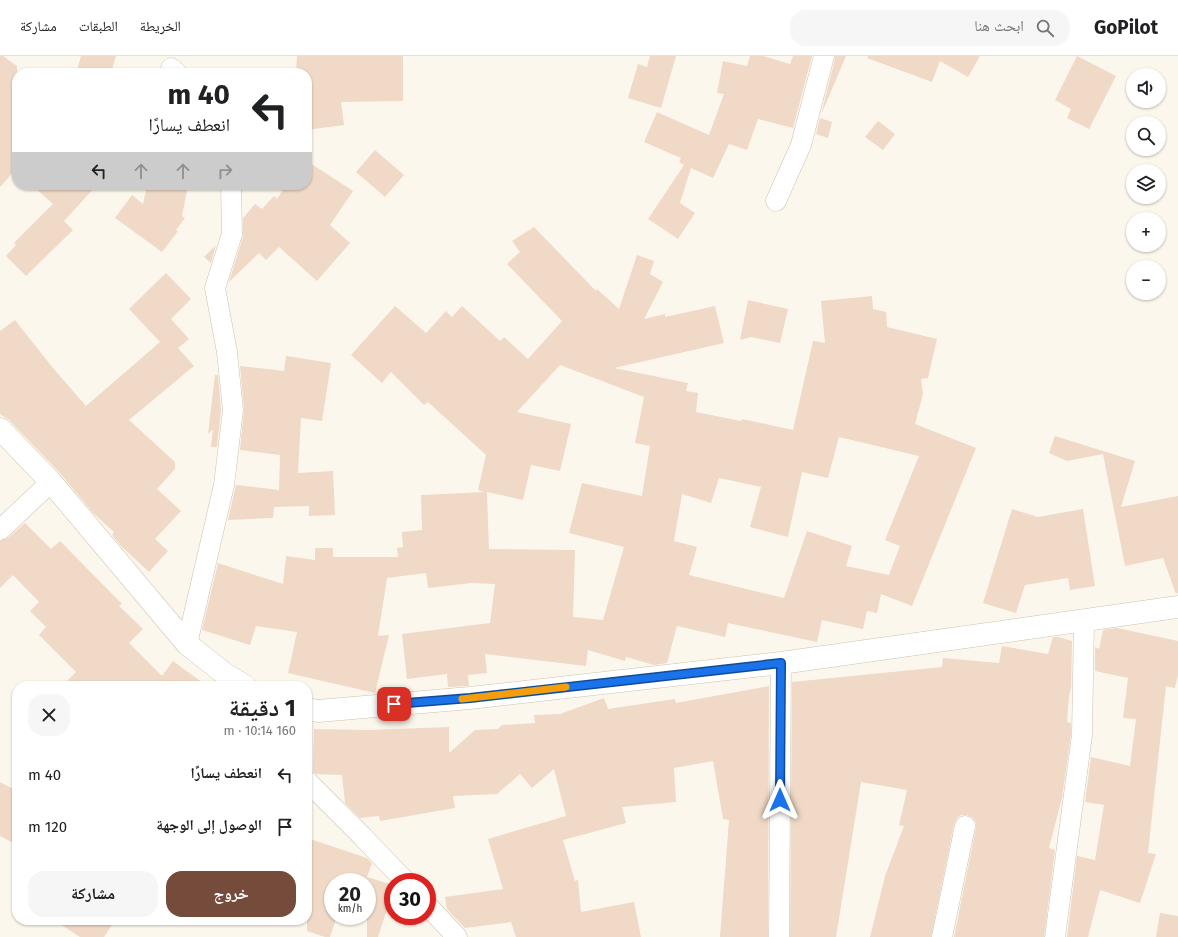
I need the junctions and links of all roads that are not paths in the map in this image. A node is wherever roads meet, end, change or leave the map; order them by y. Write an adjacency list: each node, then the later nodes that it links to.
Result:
1 (824, 56): 3 (street)
2 (231, 190): 9 (street)
3 (776, 201)
4 (0, 429): 5 (main road)
5 (51, 482): 6 (street); 9 (main road)
6 (0, 530)
7 (1178, 607): 8 (main road)
8 (1084, 620): 10 (main road); 20 (street)
9 (187, 644): 11 (main road)
10 (781, 663): 12 (main road); 18 (street)
11 (237, 681)
12 (312, 710)
13 (312, 786): 15 (street)
14 (965, 826): 19 (street)
15 (397, 873)
16 (436, 915): 17 (street)
17 (457, 937)
18 (779, 937)
19 (942, 937)
20 (1055, 937)

